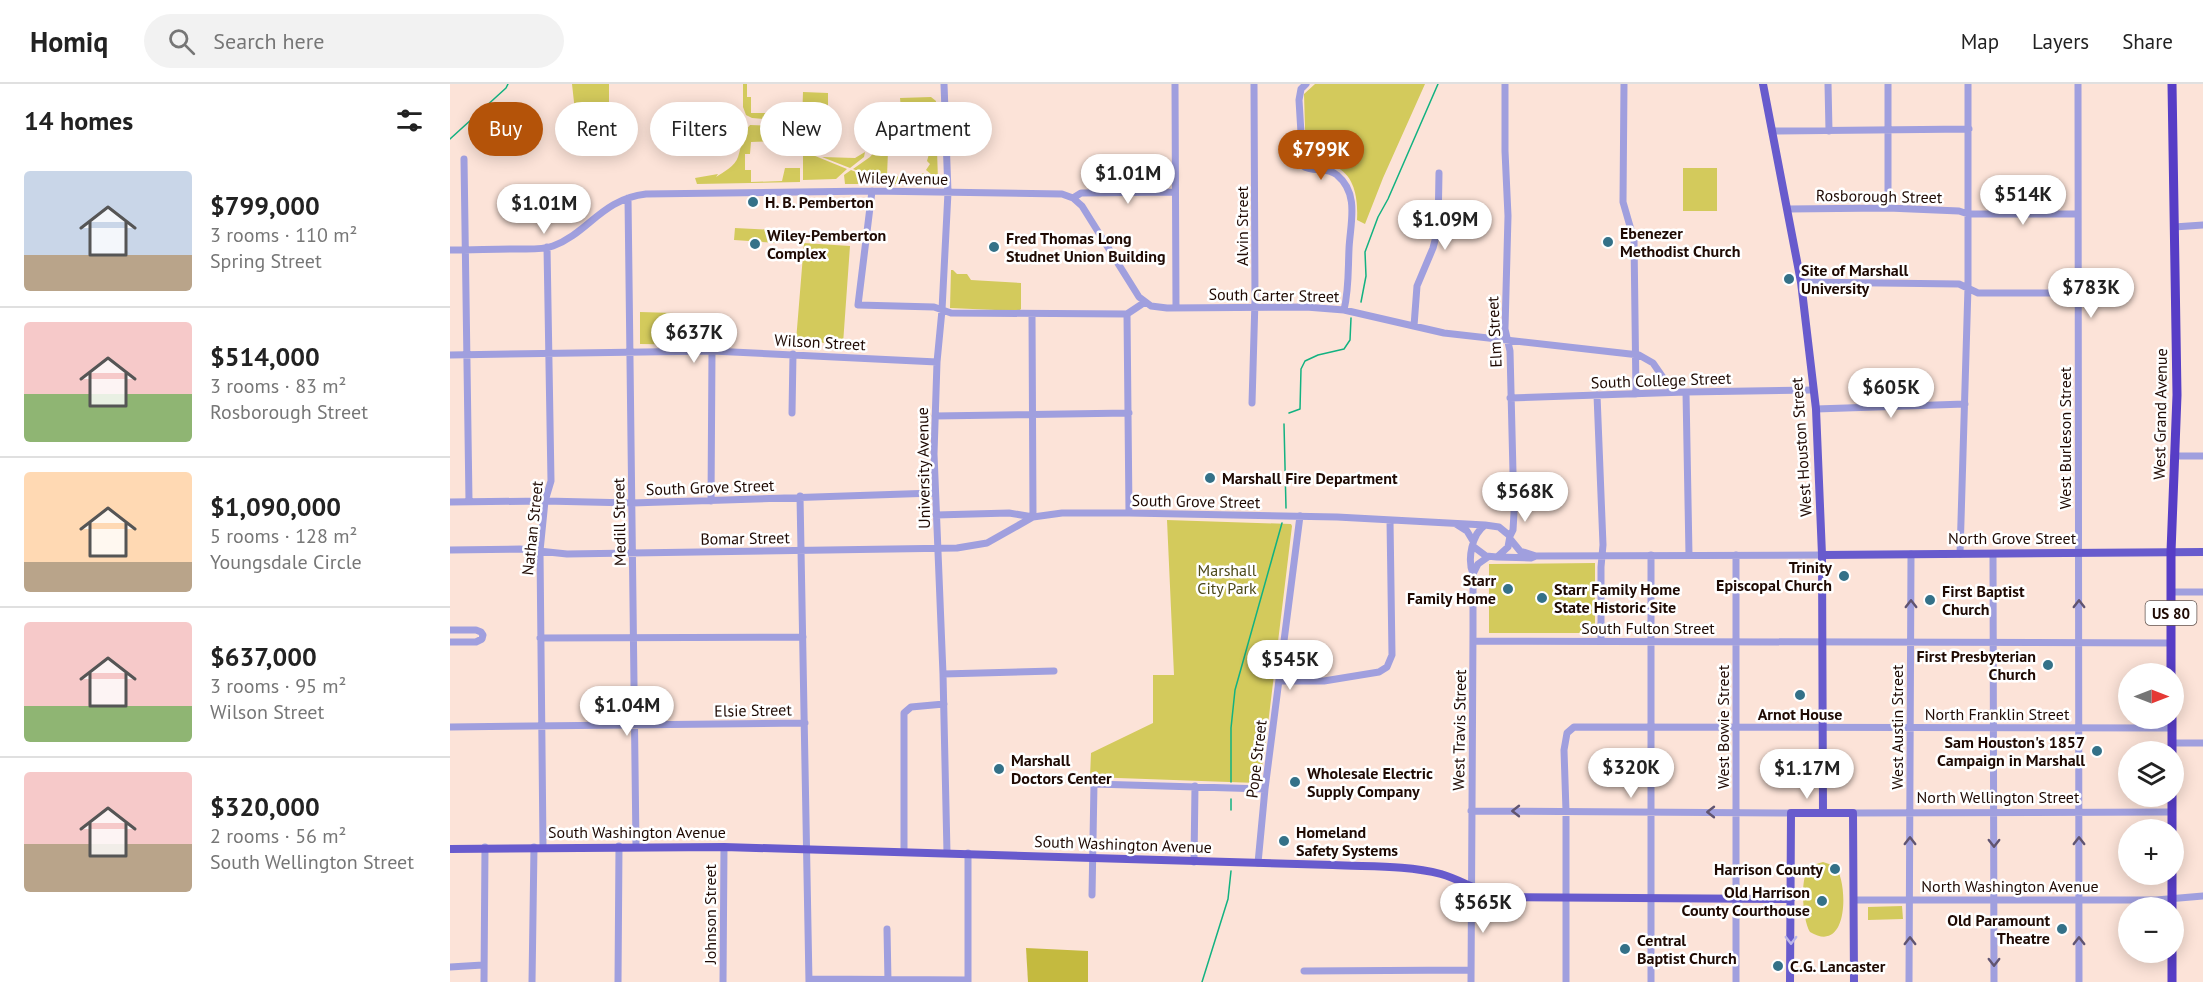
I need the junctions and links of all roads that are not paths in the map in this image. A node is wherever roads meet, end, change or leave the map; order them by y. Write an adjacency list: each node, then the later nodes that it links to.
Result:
1 (944, 84): 20 (street, University Avenue)
2 (1175, 84): 21 (street)
3 (1254, 84): 37 (street, Alvin Street)
4 (1306, 84): 39 (street)
5 (1505, 84): 44 (street, Elm Street)
6 (1624, 84): 49 (street)
7 (1763, 84): 15 (main road, West Houston Street)
8 (1828, 84): 16 (street)
9 (1888, 84): 14 (street)
10 (1968, 84): 13 (street)
11 (2078, 84): 27 (street, West Burleson Street)
12 (2172, 84): 29 (highway, West Grand Avenue / US 80)
13 (1969, 129): 14 (street); 26 (street)
14 (1888, 130): 16 (street); 24 (street)
15 (1772, 131): 16 (street); 25 (main road, West Houston Street)
16 (1829, 131)
17 (464, 159): 32 (street)
18 (1439, 173): 43 (street)
19 (872, 190): 20 (street, Wiley Avenue); 22 (street, Wiley Avenue); 40 (street)
20 (948, 192): 23 (street, Wiley Avenue); 40 (street, University Avenue)
21 (1175, 192): 23 (street, Wiley Avenue); 38 (street)
22 (628, 198): 30 (street, Wiley Avenue); 47 (street, Medill Street)
23 (1074, 198): 36 (street)
24 (1888, 208): 25 (street, Rosborough Street); 26 (street, Rosborough Street)
25 (1788, 209): 33 (main road, West Houston Street)
26 (1968, 214): 27 (street, Rosborough Street); 34 (street)
27 (2078, 214): 35 (street, West Burleson Street)
28 (2203, 225): 29 (street)
29 (2174, 227): 66 (highway, West Grand Avenue / US 80)
30 (548, 247): 32 (street); 46 (street, Nathan Street)
31 (450, 250): 32 (street)
32 (466, 250): 51 (street)
33 (1801, 282): 34 (street); 53 (main road, West Houston Street)
34 (1968, 287): 35 (street); 60 (street)
35 (2079, 293): 93 (street, West Burleson Street)
36 (1145, 302): 38 (street, South Carter Street); 42 (street)
37 (1254, 307): 38 (street, South Carter Street); 39 (street, South Carter Street); 59 (street, Alvin Street)
38 (1176, 308)
39 (1344, 309): 43 (street, South Carter Street)
40 (942, 310): 41 (street); 52 (street, University Avenue)
41 (1032, 314): 42 (street); 65 (street)
42 (1127, 314): 63 (street)
43 (1414, 326): 44 (street, South Carter Street)
44 (1508, 340): 49 (street, South Carter Street); 58 (street, Elm Street)
45 (712, 351): 47 (street, Wilson Street); 48 (street, Wilson Street); 72 (street)
46 (549, 354): 47 (street, Wilson Street); 51 (street, Wilson Street); 71 (street, Nathan Street)
47 (630, 354): 74 (street, Medill Street)
48 (793, 354): 52 (street, Wilson Street); 62 (street)
49 (1635, 354): 54 (street, South Carter Street); 56 (street)
50 (450, 355): 51 (street, Wilson Street)
51 (468, 355): 70 (street)
52 (937, 362): 64 (street, University Avenue)
53 (1814, 390): 55 (street, South College Street); 61 (main road, West Houston Street)
54 (1673, 392): 55 (street, South College Street); 56 (street, South College Street)
55 (1686, 392): 98 (street)
56 (1636, 394): 57 (street, South College Street)
57 (1597, 395): 58 (street, South College Street); 102 (street)
58 (1510, 398): 75 (street, Elm Street)
59 (1252, 404)
60 (1965, 404): 61 (street); 95 (street)
61 (1816, 409): 100 (main road, West Houston Street)
62 (792, 413)
63 (1129, 413): 65 (street); 76 (street)
64 (935, 416): 65 (street); 68 (street, University Avenue)
65 (1032, 416): 79 (street)
66 (2174, 456): 67 (street); 90 (highway, West Grand Avenue / US 80)
67 (2203, 456)
68 (935, 493): 69 (street, South Grove Street); 77 (street, University Avenue)
69 (800, 496): 72 (street, South Grove Street); 89 (street)
70 (469, 501): 71 (street, South Grove Street); 73 (street, South Grove Street)
71 (545, 501): 74 (street, South Grove Street); 88 (street, Nathan Street)
72 (711, 501): 74 (street, South Grove Street)
73 (450, 502)
74 (632, 503): 92 (street, Medill Street)
75 (1512, 507): 83 (street); 84 (street, Elm Street)
76 (1129, 513): 78 (street, South Grove Street); 79 (street, South Grove Street)
77 (936, 514): 79 (street, South Grove Street); 86 (street, University Avenue)
78 (1300, 516): 80 (street, South Grove Street); 125 (street, Pope Street)
79 (1033, 517): 86 (street, Bomar Street)
80 (1390, 520): 81 (street, South Grove Street); 125 (street)
81 (1456, 524): 82 (street, South Grove Street); 85 (street)
82 (1485, 525): 83 (street); 85 (street)
83 (1496, 525): 84 (street)
84 (1510, 538): 101 (street); 104 (street)
85 (1474, 544): 103 (street); 105 (street, West Travis Street)
86 (939, 548): 89 (street, Bomar Street); 124 (street, University Avenue)
87 (450, 549): 88 (street, Bomar Street)
88 (540, 551): 92 (street, Bomar Street); 110 (street, Nathan Street)
89 (802, 551): 92 (street, Bomar Street); 109 (street)
90 (2171, 552): 91 (main road, North Grove Street); 93 (main road, North Grove Street); 106 (highway, West Grand Avenue / US 80)
91 (2203, 552)
92 (633, 553): 111 (street, Medill Street)
93 (2079, 553): 96 (main road, North Grove Street); 120 (street, West Burleson Street, one-way to 93)
94 (1911, 554): 95 (main road, North Grove Street); 100 (main road, North Grove Street); 118 (street, West Austin Street, one-way to 94)
95 (1960, 554): 96 (main road, North Grove Street)
96 (1993, 554): 119 (street)
97 (1651, 555): 98 (street); 102 (street); 115 (street)
98 (1689, 555): 99 (street)
99 (1736, 555): 100 (street); 116 (street, West Bowie Street)
100 (1822, 555): 117 (main road, West Houston Street)
101 (1536, 556): 102 (street); 104 (street)
102 (1602, 556): 113 (street)
103 (1488, 557): 104 (street); 105 (street)
104 (1497, 557)
105 (1473, 574): 112 (street, West Travis Street)
106 (2171, 592): 107 (street); 121 (highway, West Grand Avenue / US 80)
107 (2203, 592)
108 (450, 630): 114 (street)
109 (803, 637): 111 (street); 127 (street)
110 (540, 638): 111 (street); 129 (street, Nathan Street)
111 (633, 639): 128 (street, Medill Street)
112 (1473, 641): 113 (street, South Fulton Street); 143 (street, West Travis Street)
113 (1601, 641): 115 (street, South Fulton Street)
114 (450, 642)
115 (1651, 642): 116 (street, South Fulton Street); 130 (street)
116 (1736, 642): 117 (street, South Fulton Street); 133 (street, West Bowie Street)
117 (1822, 642): 118 (street, South Fulton Street); 134 (main road, West Houston Street)
118 (1911, 642): 119 (street, South Fulton Street); 135 (street, West Austin Street)
119 (1993, 643): 120 (street, South Fulton Street); 136 (street)
120 (2079, 643): 121 (street, South Fulton Street); 137 (street, West Burleson Street)
121 (2171, 643): 122 (highway, West Grand Avenue / US 80)
122 (2171, 663)
123 (1054, 671): 124 (street)
124 (944, 674): 126 (street, University Avenue)
125 (1279, 681): 141 (street, Pope Street)
126 (944, 705): 163 (street); 164 (street, University Avenue)
127 (805, 723): 128 (street, Elsie Street); 162 (street)
128 (634, 724): 129 (street, Elsie Street); 156 (street, Medill Street)
129 (541, 726): 132 (street, Elsie Street); 159 (street, Nathan Street)
130 (1651, 726): 133 (street, North Franklin Street); 144 (street, North Franklin Street); 145 (street)
131 (2118, 726): 137 (street, North Franklin Street)
132 (450, 727)
133 (1736, 727): 134 (street, North Franklin Street); 146 (street, West Bowie Street)
134 (1823, 727): 135 (street, North Franklin Street); 150 (main road, West Houston Street)
135 (1910, 727): 136 (street, North Franklin Street); 152 (street, West Austin Street)
136 (1994, 728): 137 (street, North Franklin Street); 153 (street)
137 (2079, 728): 147 (street, West Burleson Street)
138 (2203, 743): 139 (street)
139 (2184, 745)
140 (1195, 786): 141 (street); 166 (street); 167 (street)
141 (1265, 789): 168 (street, Pope Street)
142 (2172, 807): 148 (highway)
143 (1471, 811): 144 (street, one-way to 143); 169 (street, West Travis Street)
144 (1566, 811): 145 (street); 172 (street)
145 (1651, 812): 146 (street, one-way to 145); 173 (street)
146 (1736, 812): 149 (street); 174 (street, West Bowie Street)
147 (2079, 812): 148 (street, North Wellington Street); 153 (street, North Wellington Street); 179 (street, West Burleson Street, one-way to 147)
148 (2172, 812): 154 (highway)
149 (1791, 813): 150 (main road, North Wellington Street); 175 (main road)
150 (1823, 813): 151 (main road, North Wellington Street)
151 (1853, 813): 152 (street, North Wellington Street); 176 (main road)
152 (1910, 813): 153 (street, North Wellington Street); 177 (street, West Austin Street, one-way to 152)
153 (1994, 813): 178 (street, one-way to 178)
154 (2172, 819)
155 (619, 846): 156 (main road, South Washington Avenue); 159 (main road, South Washington Avenue); 193 (street)
156 (636, 846): 160 (main road, South Washington Avenue)
157 (485, 847): 158 (main road, South Washington Avenue); 161 (main road, South Washington Avenue); 184 (street)
158 (534, 847): 159 (main road, South Washington Avenue); 192 (street)
159 (543, 847)
160 (724, 847): 162 (main road, South Washington Avenue); 194 (street, Johnson Street)
161 (450, 849)
162 (807, 849): 163 (main road, South Washington Avenue); 189 (street)
163 (904, 852): 164 (main road, South Washington Avenue)
164 (947, 853): 165 (main road, South Washington Avenue)
165 (968, 854): 166 (main road, South Washington Avenue); 190 (street)
166 (1092, 859): 167 (main road, South Washington Avenue); 170 (street)
167 (1194, 862): 168 (main road, South Washington Avenue)
168 (1258, 863): 169 (main road, South Washington Avenue)
169 (1470, 887): 172 (main road, South Washington Avenue); 186 (street, West Travis Street)
170 (1092, 895)
171 (2203, 896): 180 (street, North Washington Avenue)
172 (1566, 898): 173 (main road, South Washington Avenue); 196 (street)
173 (1651, 898): 174 (main road, South Washington Avenue); 197 (street)
174 (1736, 898): 175 (main road, South Washington Avenue); 198 (street, West Bowie Street)
175 (1791, 899): 199 (main road, one-way to 199)
176 (1854, 900): 177 (street, North Washington Avenue); 200 (main road)
177 (1910, 900): 178 (street, North Washington Avenue); 201 (street, West Austin Street, one-way to 177)
178 (1994, 900): 179 (street, North Washington Avenue); 202 (street, one-way to 202)
179 (2079, 900): 181 (street, North Washington Avenue); 203 (street, West Burleson Street, one-way to 179)
180 (2184, 900)
181 (2118, 901)
182 (887, 929): 188 (street)
183 (2172, 963): 204 (highway)
184 (483, 965): 185 (street); 191 (street)
185 (450, 966)
186 (1470, 970): 187 (street); 195 (street, West Travis Street)
187 (1304, 972)
188 (888, 980): 189 (street); 190 (street)
189 (809, 981)
190 (968, 981)
191 (484, 982)
192 (532, 982)
193 (618, 982)
194 (723, 982)
195 (1471, 982)
196 (1566, 982)
197 (1651, 982)
198 (1736, 982)
199 (1790, 982)
200 (1854, 982)
201 (1910, 982)
202 (1994, 982)
203 (2079, 982)
204 (2172, 982)

